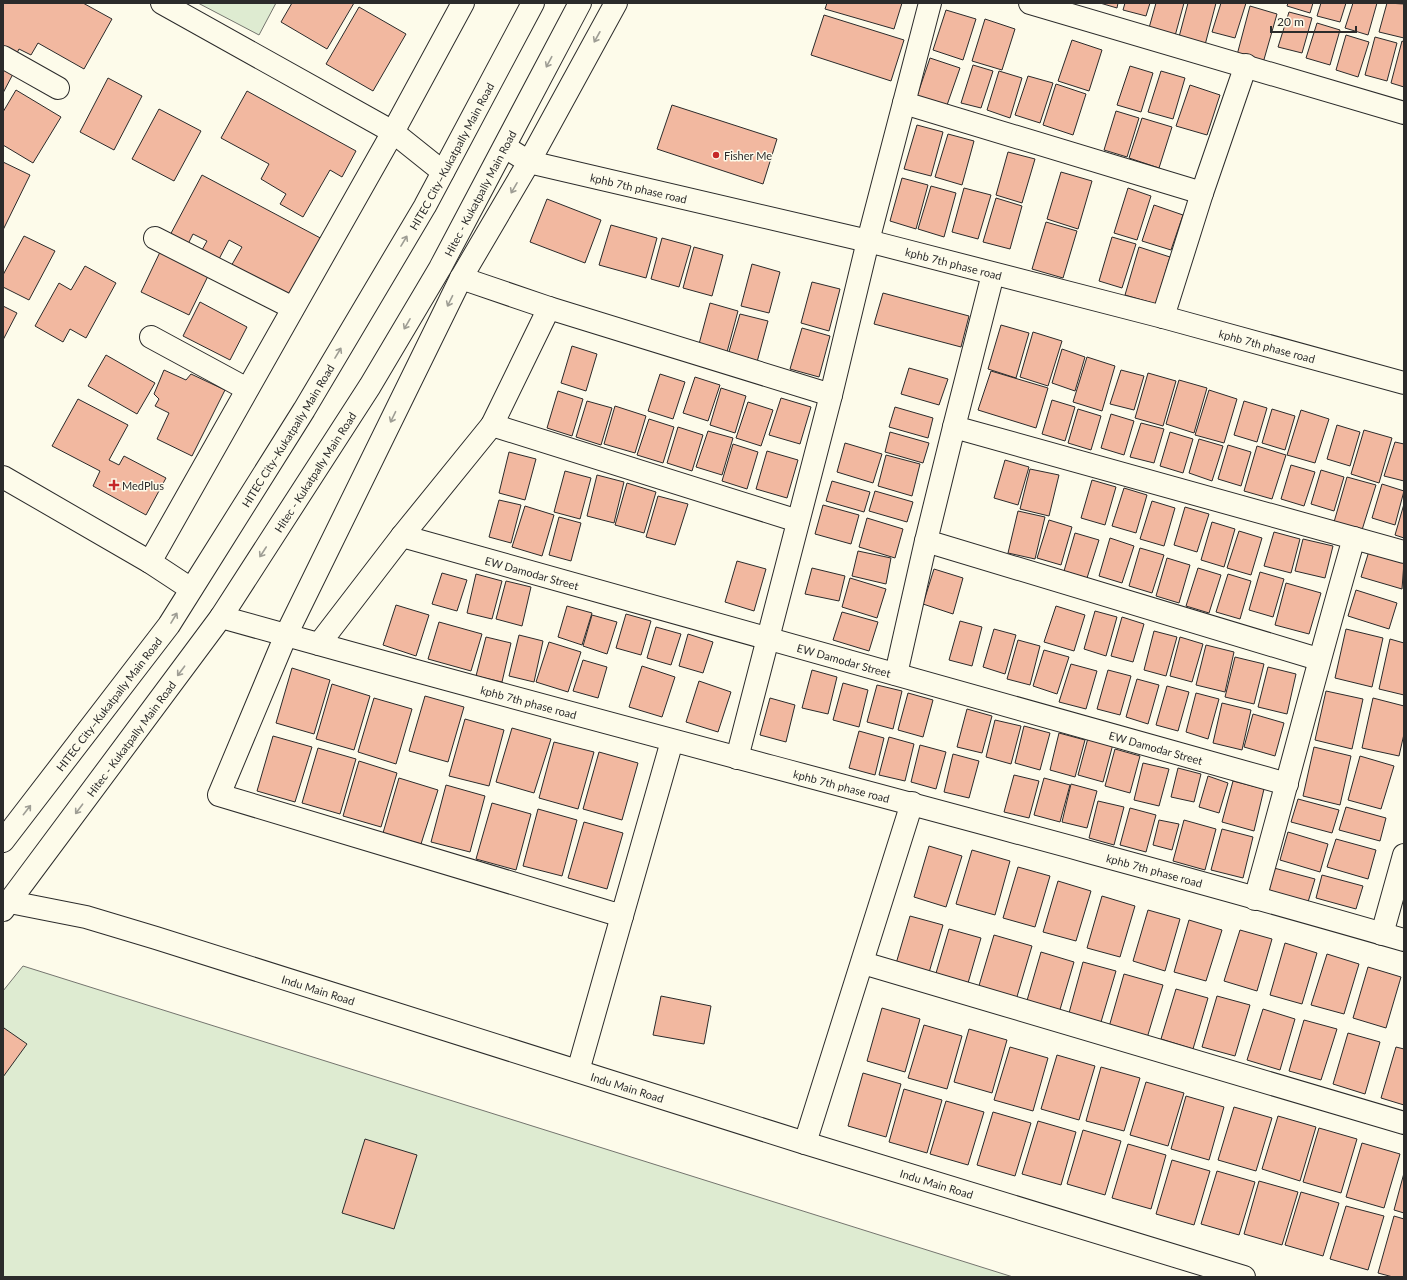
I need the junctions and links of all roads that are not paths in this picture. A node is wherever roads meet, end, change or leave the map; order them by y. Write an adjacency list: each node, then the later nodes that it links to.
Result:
1 (162, 3): 14 (street)
2 (463, 3): 14 (street)
3 (532, 3): 17 (street, HITEC City–Kukatpally Main Road)
4 (580, 3): 15 (street, Hitec - Kukatpally Main Road, one-way to 15)
5 (616, 3): 16 (street, one-way to 16)
6 (930, 3): 12 (street)
7 (1030, 3): 8 (street)
8 (1073, 8): 10 (street)
9 (3, 57): 11 (street)
10 (1246, 65): 13 (street); 18 (street)
11 (58, 88)
12 (904, 103): 18 (street); 20 (street)
13 (1404, 113)
14 (393, 132): 17 (street); 23 (street)
15 (505, 147): 16 (street, kphb 7th phase road); 40 (street, Hitec - Kukatpally Main Road, one-way to 40)
16 (529, 162): 20 (street, kphb 7th phase road); 22 (street, one-way to 22)
17 (443, 172): 39 (street, HITEC City–Kukatpally Main Road, one-way to 17)
18 (1202, 193): 25 (street)
19 (155, 238): 23 (street)
20 (868, 241): 21 (street, kphb 7th phase road); 29 (street)
21 (994, 274): 25 (street, kphb 7th phase road); 31 (street)
22 (461, 278): 24 (street); 41 (street, one-way to 41)
23 (293, 308): 28 (street)
24 (549, 308): 29 (street); 30 (street)
25 (1163, 317): 27 (street, kphb 7th phase road)
26 (151, 337): 28 (street)
27 (1404, 383)
28 (247, 390): 38 (street)
29 (831, 396): 33 (street)
30 (492, 424): 33 (street); 34 (street)
31 (954, 427): 35 (street); 36 (street)
32 (3, 477): 38 (street)
33 (798, 521): 42 (street)
34 (402, 536): 42 (street, EW Damodar Street); 43 (street)
35 (1354, 538): 37 (street); 44 (street)
36 (926, 541): 44 (street); 45 (street)
37 (1404, 552)
38 (150, 562): 39 (street)
39 (191, 589): 50 (street, HITEC City–Kukatpally Main Road, one-way to 39)
40 (221, 617): 41 (street, kphb 7th phase road); 53 (street, Hitec - Kukatpally Main Road, one-way to 53)
41 (286, 635): 43 (street, kphb 7th phase road); 54 (street)
42 (767, 638): 45 (street, EW Damodar Street); 47 (street)
43 (319, 644): 46 (street, kphb 7th phase road)
44 (1318, 659): 48 (street)
45 (896, 674): 48 (street, EW Damodar Street)
46 (672, 741): 47 (street, kphb 7th phase road); 54 (street)
47 (737, 758): 49 (street, kphb 7th phase road)
48 (1287, 784): 52 (street)
49 (912, 803): 52 (street, kphb 7th phase road); 57 (street)
50 (3, 841)
51 (1404, 855): 55 (street)
52 (1255, 899): 55 (street, kphb 7th phase road)
53 (6, 906): 58 (street, Indu Main Road)
54 (622, 916): 58 (street)
55 (1382, 934): 56 (street, kphb 7th phase road)
56 (1404, 940)
57 (863, 963): 59 (street); 60 (street)
58 (578, 1071): 60 (street, Indu Main Road)
59 (1404, 1123)
60 (805, 1143): 61 (street, Indu Main Road)
61 (1244, 1277)

